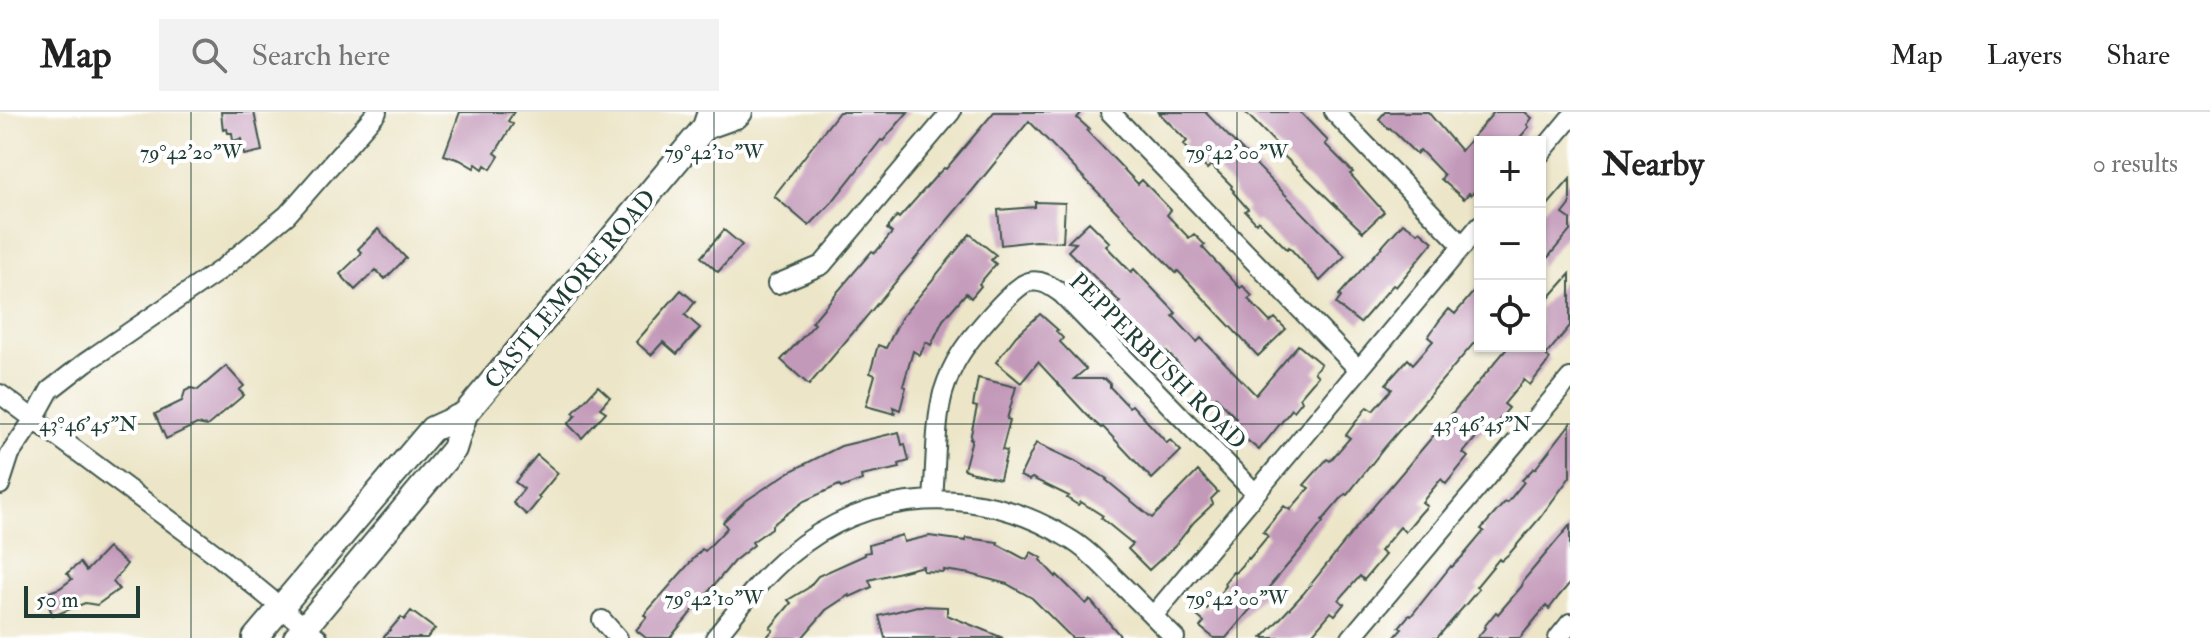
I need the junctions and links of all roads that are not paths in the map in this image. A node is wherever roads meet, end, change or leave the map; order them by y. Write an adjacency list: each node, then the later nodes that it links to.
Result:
1 (377, 112): 16 (street)
2 (740, 112): 7 (main road, CASTLEMORE ROAD)
3 (951, 112): 11 (street)
4 (1110, 112): 12 (street)
5 (1334, 112): 10 (street)
6 (1569, 115): 8 (street)
7 (708, 120): 15 (main road, CASTLEMORE ROAD)
8 (1546, 146)
9 (1474, 232): 10 (street)
10 (1463, 246): 12 (street)
11 (777, 284)
12 (1359, 370): 18 (street)
13 (1570, 378): 29 (street)
14 (0, 394): 16 (street)
15 (465, 414): 20 (main road, CASTLEMORE ROAD); 24 (main road, CASTLEMORE ROAD)
16 (34, 419): 17 (street); 20 (street)
17 (0, 485)
18 (1255, 493): 19 (street, PEPPERBUSH ROAD); 21 (street)
19 (933, 499): 21 (street); 27 (street)
20 (281, 608): 24 (street); 25 (main road, CASTLEMORE ROAD)
21 (1153, 616): 28 (street)
22 (602, 620): 26 (street)
23 (1570, 623): 30 (street)
24 (307, 634)
25 (255, 638)
26 (618, 638)
27 (715, 638)
28 (1175, 638)
29 (1351, 638)
30 (1558, 638)

